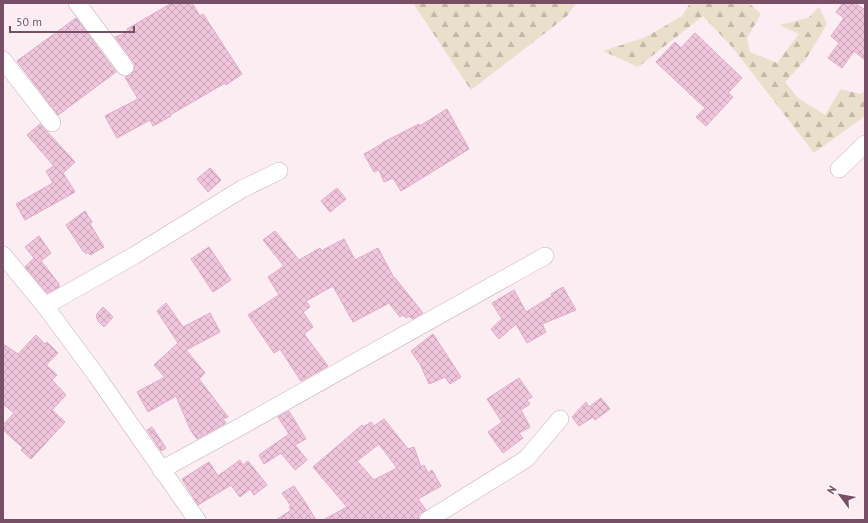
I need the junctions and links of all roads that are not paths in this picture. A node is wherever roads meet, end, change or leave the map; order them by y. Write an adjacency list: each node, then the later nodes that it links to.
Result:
1 (77, 3): 3 (street)
2 (3, 60): 4 (street)
3 (125, 67)
4 (52, 123)
5 (865, 144): 6 (street)
6 (839, 169)
7 (279, 171): 10 (street)
8 (3, 255): 10 (street)
9 (545, 256): 12 (street)
10 (45, 306): 12 (street)
11 (560, 419): 14 (street)
12 (161, 470): 13 (street)
13 (196, 520)
14 (428, 520)

